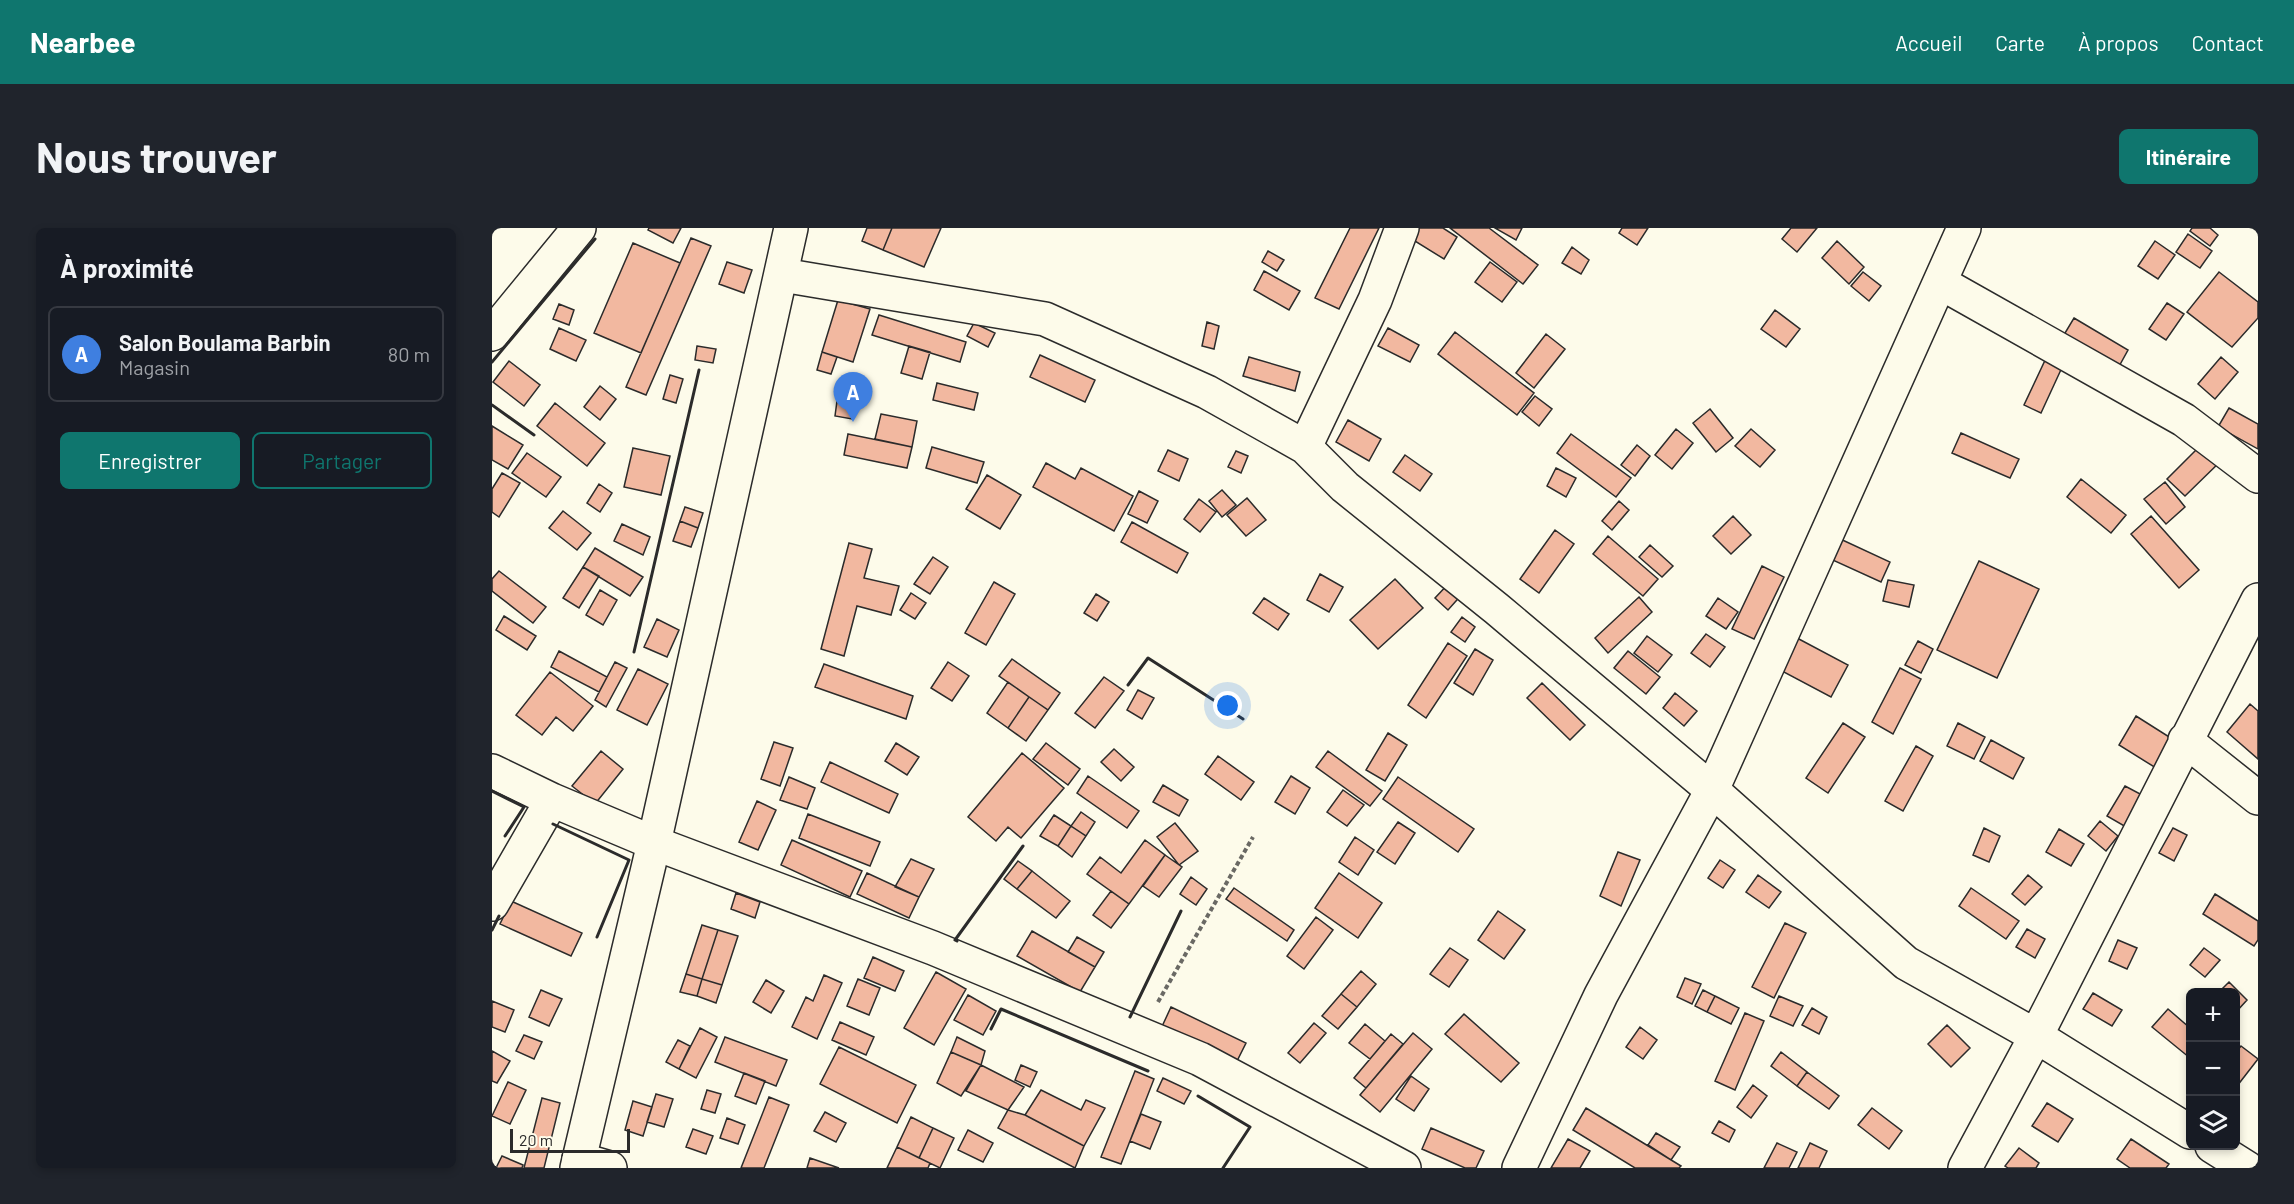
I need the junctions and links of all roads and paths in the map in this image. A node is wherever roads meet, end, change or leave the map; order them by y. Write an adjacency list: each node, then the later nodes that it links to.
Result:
1 (579, 228): 7 (main road)
2 (791, 228): 5 (main road)
3 (1402, 228): 8 (main road)
4 (1964, 228): 6 (main road)
5 (782, 275): 8 (main road); 17 (main road)
6 (1941, 282): 9 (main road); 13 (main road)
7 (492, 334)
8 (1305, 447): 13 (main road)
9 (2258, 476)
10 (2258, 600): 11 (main road)
11 (2185, 740): 14 (main road); 20 (main road)
12 (492, 771): 15 (main road)
13 (1712, 790): 20 (main road); 26 (main road)
14 (2258, 798)
15 (552, 800): 17 (main road); 18 (main road)
16 (1253, 837): 19 (path)
17 (654, 843): 19 (main road); 23 (main road)
18 (492, 904)
19 (1140, 1034): 25 (main road)
20 (2036, 1036): 21 (main road); 27 (main road)
21 (2186, 1130)
22 (2218, 1150): 28 (main road)
23 (578, 1163): 24 (main road)
24 (610, 1168)
25 (1404, 1168)
26 (1520, 1168)
27 (1965, 1168)
28 (2247, 1168)

